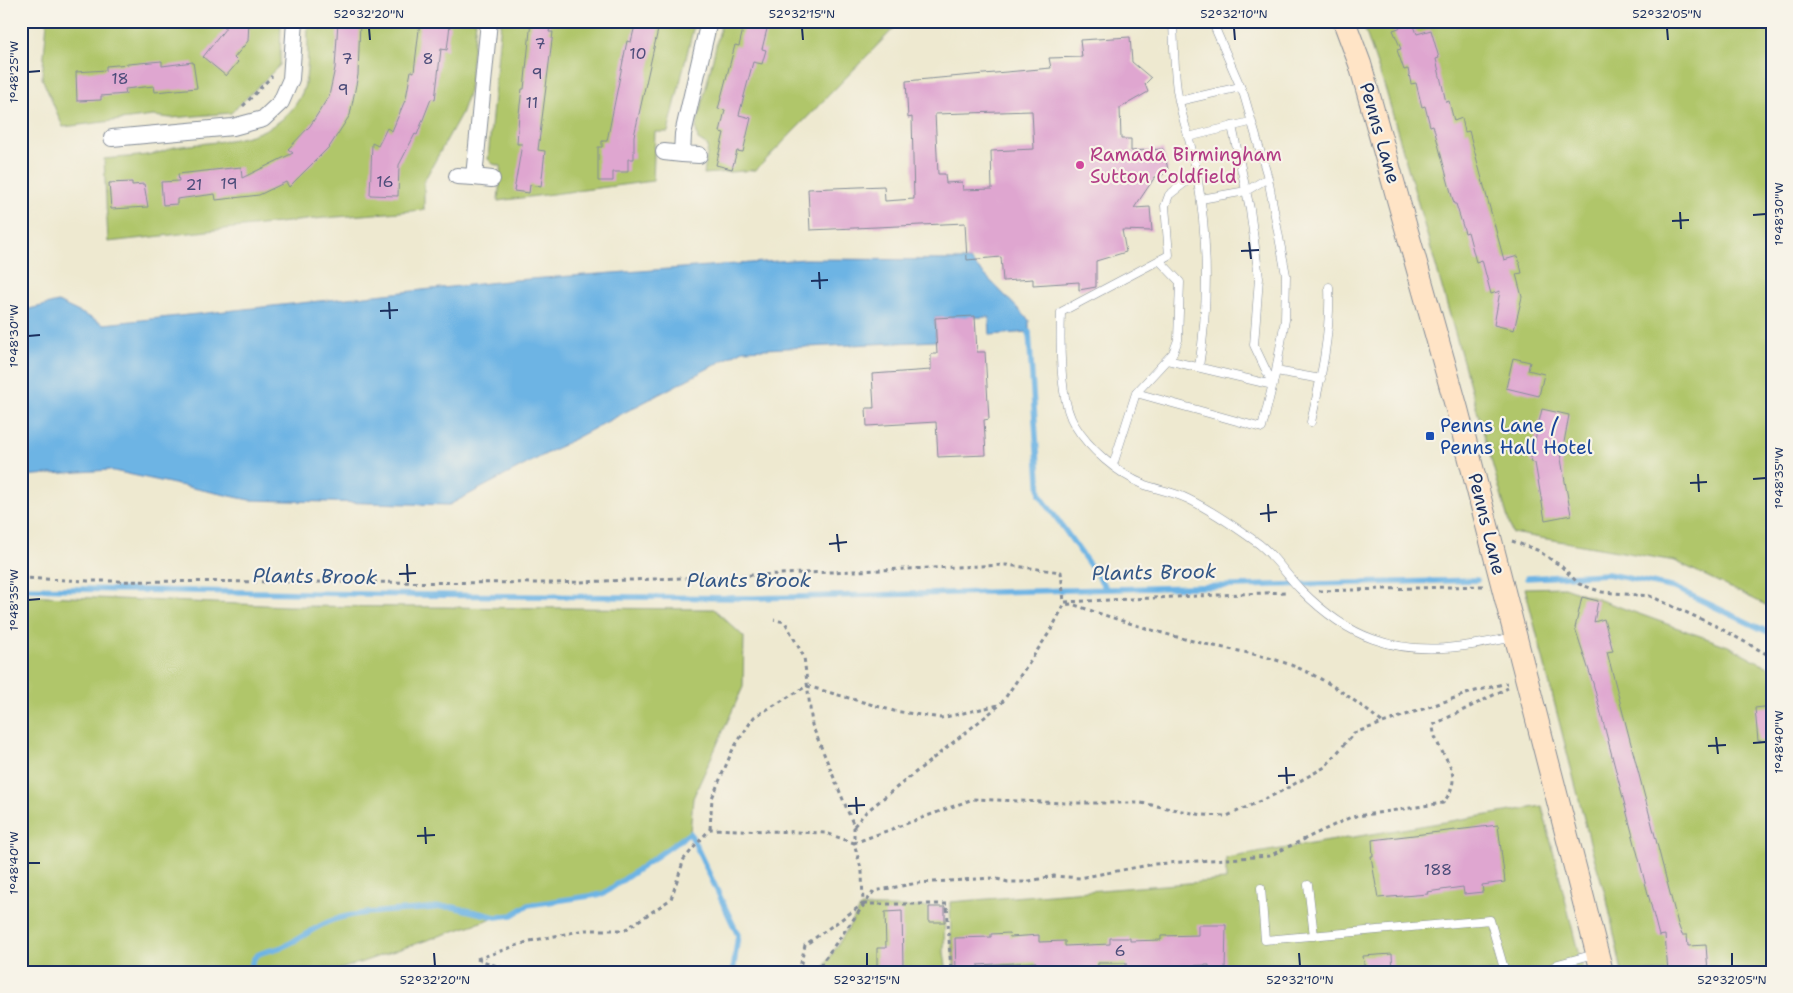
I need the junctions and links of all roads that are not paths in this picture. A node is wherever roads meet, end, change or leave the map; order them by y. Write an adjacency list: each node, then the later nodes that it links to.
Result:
1 (295, 21): 12 (street)
2 (489, 21): 18 (street)
3 (709, 21): 14 (street)
4 (1173, 21): 8 (lane)
5 (1212, 21): 7 (lane)
6 (1344, 21): 33 (main road, Penns Lane)
7 (1240, 87): 8 (lane); 9 (lane)
8 (1179, 101): 11 (lane)
9 (1250, 122): 10 (lane); 19 (lane)
10 (1232, 126): 11 (lane); 21 (lane)
11 (1188, 137): 16 (lane)
12 (112, 138)
13 (664, 152): 14 (street)
14 (682, 154): 15 (street)
15 (699, 156)
16 (1197, 173): 22 (lane); 23 (lane)
17 (457, 176): 18 (street)
18 (474, 178): 20 (street)
19 (1268, 178): 21 (lane); 27 (lane)
20 (492, 179)
21 (1246, 191): 22 (lane); 29 (lane)
22 (1201, 199): 26 (lane)
23 (1159, 260): 25 (lane); 32 (lane)
24 (1329, 287): 28 (lane)
25 (1167, 360): 26 (lane); 30 (lane)
26 (1199, 367): 29 (lane)
27 (1276, 371): 28 (lane); 29 (lane)
28 (1321, 379): 31 (lane)
29 (1273, 385): 30 (lane)
30 (1136, 393): 32 (lane)
31 (1311, 422)
32 (1113, 465): 33 (lane)
33 (1516, 637): 37 (main road, Penns Lane)
34 (1308, 885): 36 (lane)
35 (1261, 888): 36 (lane)
36 (1314, 936): 38 (lane)
37 (1599, 963): 39 (lane)
38 (1505, 972)
39 (1545, 972)

